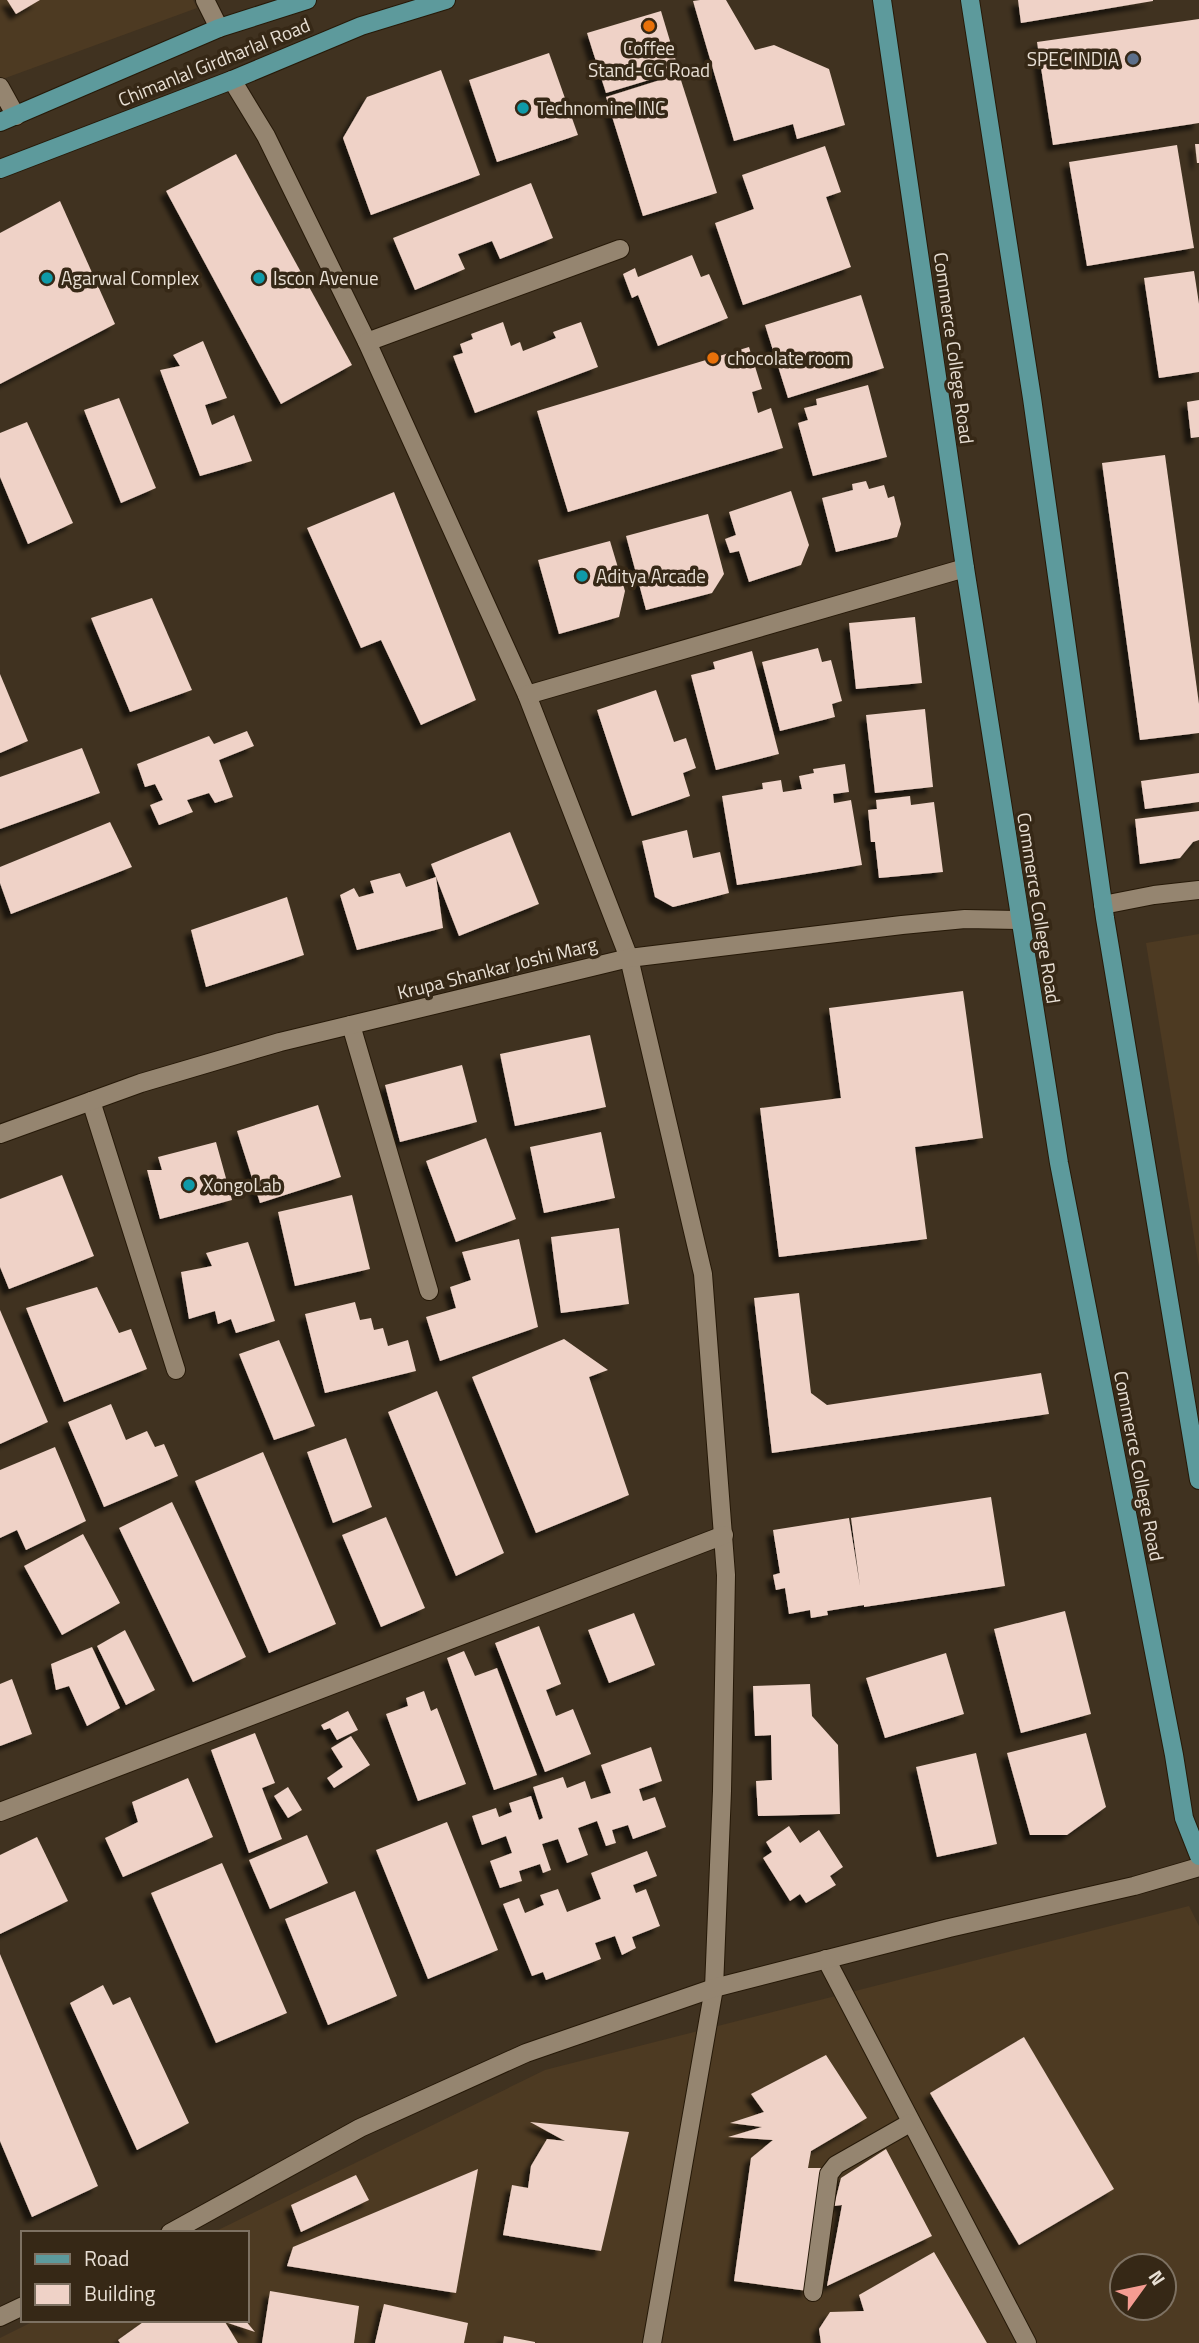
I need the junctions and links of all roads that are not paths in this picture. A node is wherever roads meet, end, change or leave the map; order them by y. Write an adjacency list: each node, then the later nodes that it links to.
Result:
1 (205, 0): 6 (street)
2 (307, 0): 6 (main road, Chimanlal Girdharlal Road)
3 (446, 0): 7 (main road, Chimanlal Girdharlal Road)
4 (883, 0): 13 (main road, Commerce College Road)
5 (970, 0): 16 (main road)
6 (219, 28): 9 (main road, Chimanlal Girdharlal Road)
7 (232, 80): 10 (main road, Chimanlal Girdharlal Road); 12 (street)
8 (0, 87): 9 (street)
9 (8, 119)
10 (0, 169)
11 (620, 249): 12 (street)
12 (367, 342): 14 (street)
13 (965, 568): 14 (street); 17 (main road, Commerce College Road)
14 (527, 695): 18 (street)
15 (1199, 890): 16 (street)
16 (1103, 905): 24 (main road)
17 (1019, 920): 18 (street, Krupa Shankar Joshi Marg); 28 (main road, Commerce College Road)
18 (629, 958): 19 (street, Krupa Shankar Joshi Marg); 26 (street)
19 (351, 1025): 20 (street, Krupa Shankar Joshi Marg); 22 (street)
20 (91, 1101): 21 (street, Krupa Shankar Joshi Marg); 23 (street)
21 (0, 1133)
22 (429, 1291)
23 (176, 1370)
24 (1195, 1436): 25 (main road)
25 (1199, 1480)
26 (724, 1535): 27 (street); 31 (street)
27 (0, 1812)
28 (1199, 1856)
29 (1199, 1867): 30 (street)
30 (826, 1959): 31 (street); 32 (street)
31 (714, 1988): 33 (street); 37 (street)
32 (910, 2123): 34 (street); 38 (street)
33 (174, 2231)
34 (813, 2292)
35 (21, 2307): 36 (street)
36 (0, 2317)
37 (652, 2343)
38 (1027, 2343)

